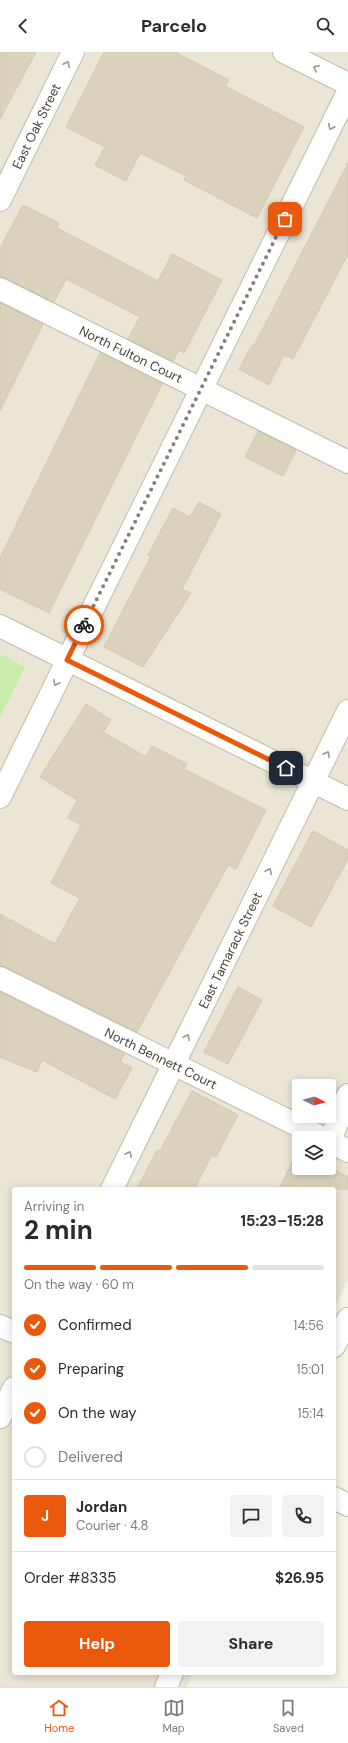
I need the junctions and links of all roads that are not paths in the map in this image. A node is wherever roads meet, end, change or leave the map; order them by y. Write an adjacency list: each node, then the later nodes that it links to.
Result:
1 (73, 52): 5 (street, East Oak Street, one-way to 1)
2 (284, 52): 3 (street, one-way to 2)
3 (348, 84)
4 (348, 92): 7 (street, one-way to 7)
5 (0, 200)
6 (0, 289): 7 (street, North Fulton Court)
7 (201, 389): 8 (street, North Fulton Court); 10 (street)
8 (348, 462)
9 (0, 626): 10 (street)
10 (67, 660): 12 (street); 13 (street, one-way to 13)
11 (348, 711): 12 (street, East Tamarack Street, one-way to 11)
12 (313, 782): 14 (street); 16 (street, East Tamarack Street, one-way to 12)
13 (0, 797)
14 (348, 799)
15 (0, 978): 16 (street, North Bennett Court)
16 (174, 1064): 18 (street, North Bennett Court); 20 (street, East Tamarack Street, one-way to 16)
17 (348, 1095): 19 (street)
18 (308, 1131)
19 (336, 1131)
20 (113, 1187)
21 (348, 1319): 24 (street)
22 (0, 1326): 23 (street)
23 (12, 1331)
24 (336, 1342)
25 (12, 1392): 26 (street)
26 (0, 1416)
27 (336, 1499): 28 (street)
28 (348, 1505)
29 (171, 1675): 30 (street)
30 (166, 1687)

